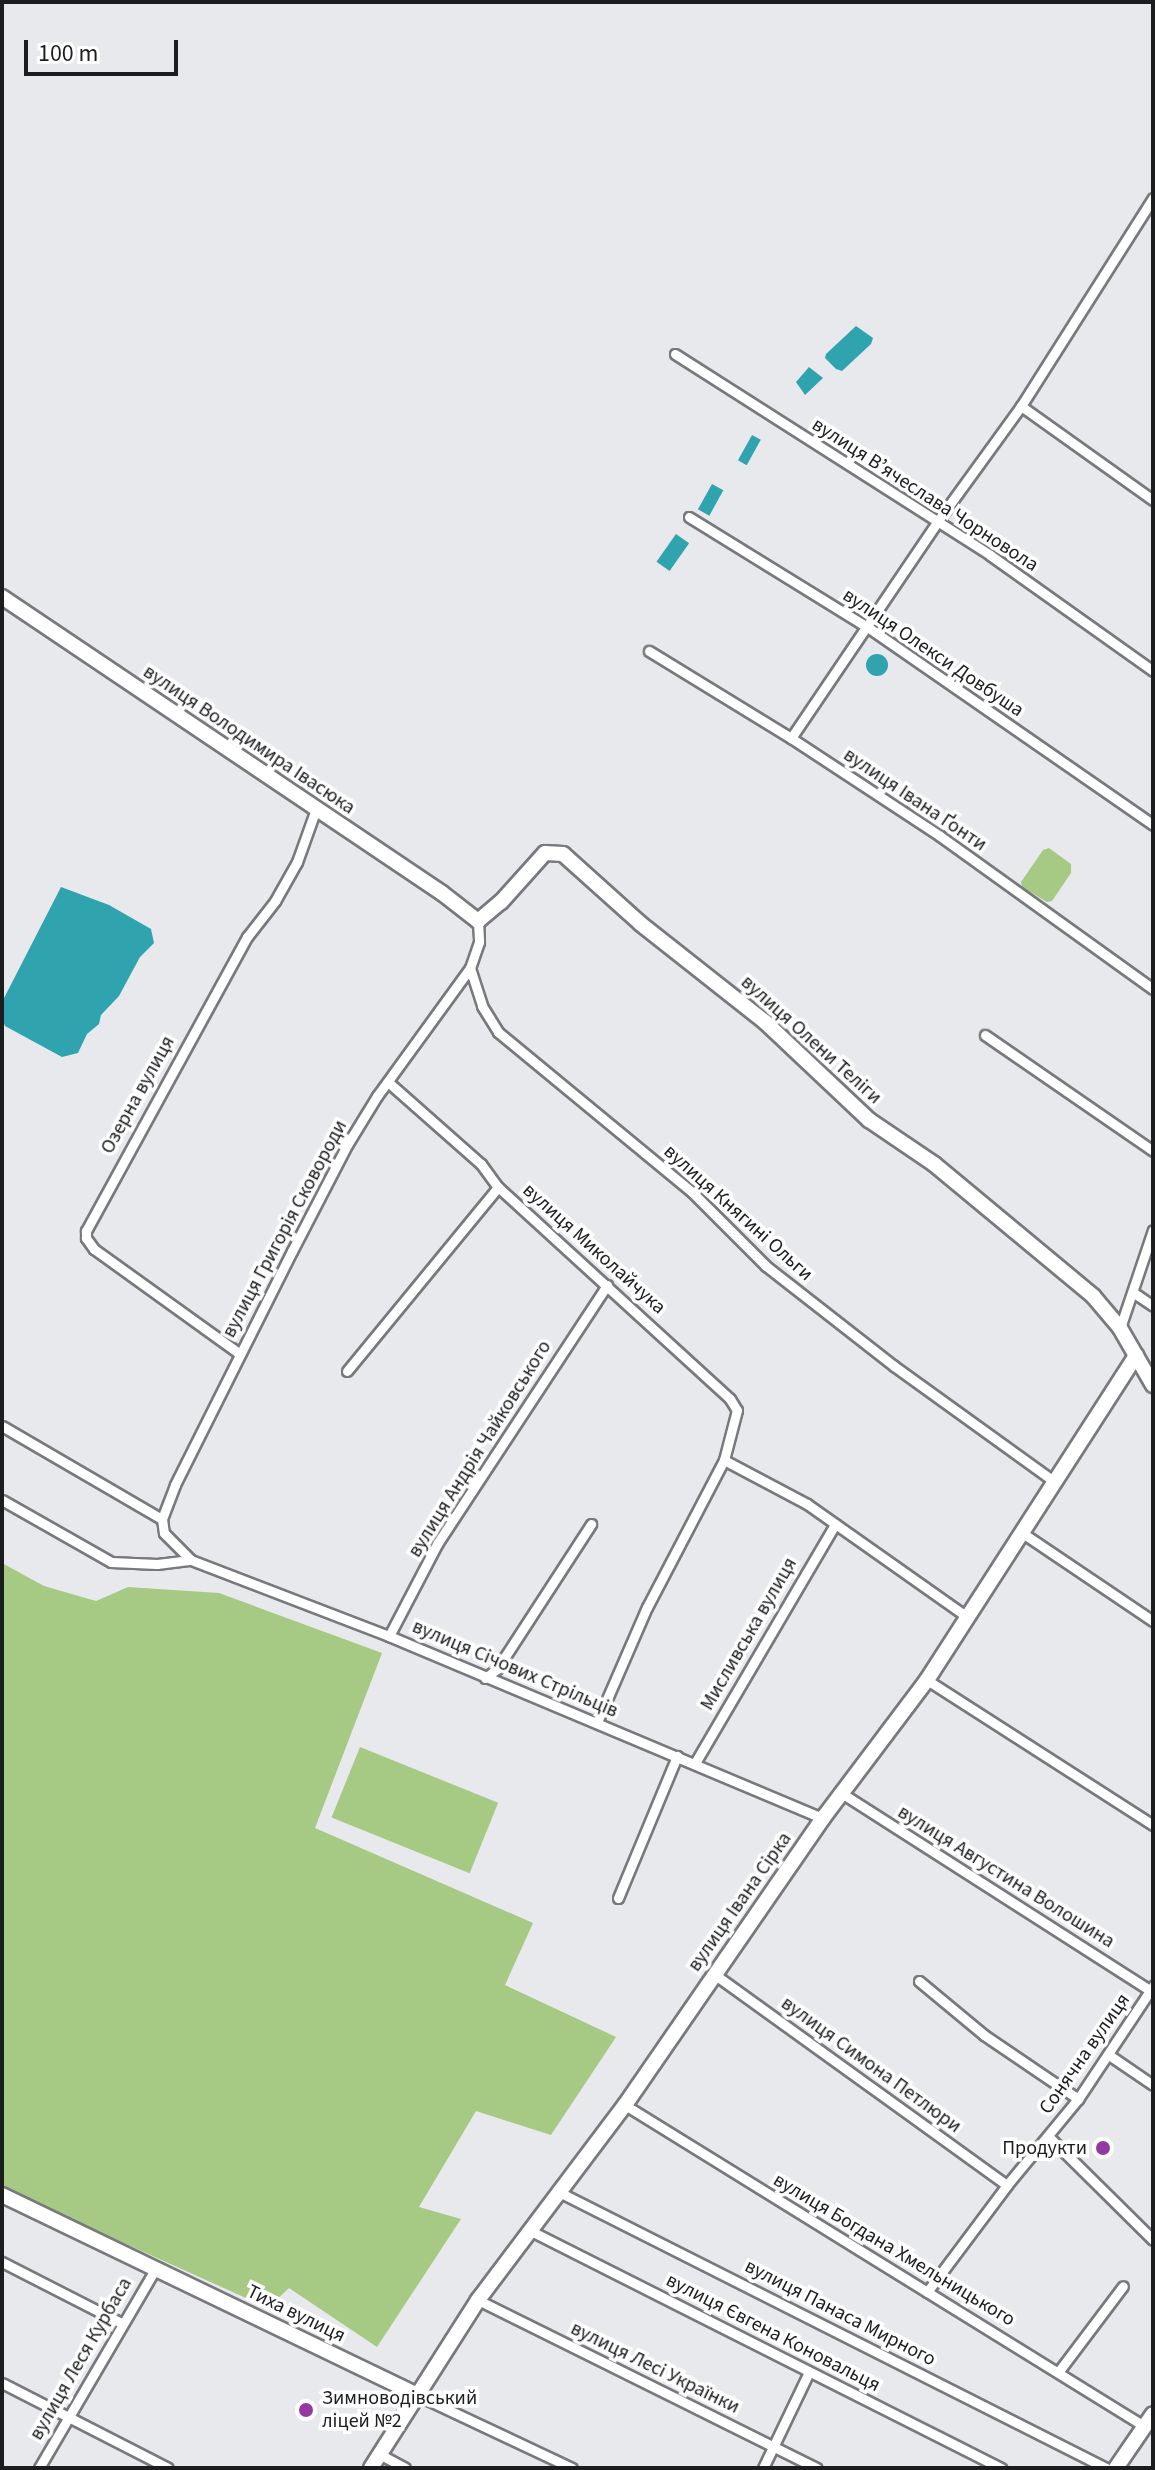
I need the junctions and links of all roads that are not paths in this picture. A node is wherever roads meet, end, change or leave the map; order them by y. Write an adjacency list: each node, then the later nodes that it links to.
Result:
1 (1153, 198): 3 (street)
2 (675, 354): 6 (street, вулиця Вʼячеслава Чорновола)
3 (1021, 406): 4 (street); 6 (street)
4 (1153, 500)
5 (689, 517): 8 (street, вулиця Олекси Довбуша)
6 (937, 522): 8 (street); 10 (street, вулиця Вʼячеслава Чорновола)
7 (2, 597): 12 (street, вулиця Володимира Івасюка)
8 (869, 628): 11 (street); 13 (street, вулиця Олекси Довбуша)
9 (649, 651): 11 (street, вулиця Івана Ґонти)
10 (1153, 671)
11 (791, 738): 16 (street, вулиця Івана Ґонти)
12 (316, 809): 14 (street, вулиця Володимира Івасюка); 26 (street, Озерна вулиця)
13 (1153, 825)
14 (475, 919): 15 (street, вулиця Григорія Сковороди); 25 (street, вулиця Олени Теліги)
15 (470, 968): 18 (street, вулиця Григорія Сковороди); 32 (street, вулиця Княгині Ольги)
16 (1153, 989)
17 (985, 1035): 19 (street)
18 (388, 1082): 20 (street, вулиця Миколайчука); 26 (street, вулиця Григорія Сковороди)
19 (1153, 1151)
20 (498, 1187): 22 (street, вулиця Миколайчука); 28 (street)
21 (1153, 1230): 23 (street)
22 (607, 1285): 31 (street, вулиця Миколайчука); 41 (street, вулиця Андрія Чайковського)
23 (1134, 1293): 24 (street); 25 (street)
24 (1153, 1306)
25 (1120, 1328): 27 (street, вулиця Олени Теліги)
26 (237, 1351): 34 (street, вулиця Григорія Сковороди)
27 (1136, 1356): 29 (street, вулиця Олени Теліги); 32 (street, вулиця Івана Сірка)
28 (347, 1371)
29 (1153, 1385)
30 (2, 1426): 34 (street)
31 (724, 1460): 36 (street); 44 (street, вулиця Миколайчука)
32 (1055, 1482): 37 (street, вулиця Івана Сірка)
33 (2, 1500): 38 (street)
34 (162, 1519): 38 (street)
35 (591, 1524): 42 (street)
36 (835, 1524): 39 (street); 46 (street, Мисливська вулиця)
37 (1021, 1532): 39 (street, вулиця Івана Сірка); 40 (street)
38 (191, 1560): 41 (street, вулиця Січових Стрільців)
39 (966, 1616): 43 (street, вулиця Івана Сірка)
40 (1153, 1621)
41 (389, 1636): 42 (street, вулиця Січових Стрільців)
42 (485, 1678): 44 (street, вулиця Січових Стрільців)
43 (927, 1680): 47 (street, вулиця Івана Сірка); 49 (street)
44 (597, 1722): 45 (street, вулиця Січових Стрільців)
45 (677, 1756): 46 (street, вулиця Січових Стрільців); 50 (street)
46 (695, 1763): 48 (street, вулиця Січових Стрільців)
47 (843, 1794): 48 (street, вулиця Івана Сірка); 53 (street, вулиця Августина Волошина)
48 (823, 1818): 51 (street, вулиця Івана Сірка)
49 (1153, 1825)
50 (618, 1898)
51 (714, 1974): 57 (street, вулиця Івана Сірка); 59 (street, вулиця Симона Петлюри)
52 (919, 1981): 56 (street)
53 (1151, 1993): 54 (street, Сонячна вулиця)
54 (1109, 2055): 55 (street); 56 (street, Сонячна вулиця)
55 (1153, 2085)
56 (1078, 2099): 58 (street, Сонячна вулиця)
57 (625, 2105): 60 (street, вулиця Івана Сірка); 67 (street, вулиця Богдана Хмельницького)
58 (1049, 2137): 59 (street, Сонячна вулиця); 63 (street)
59 (1007, 2185): 67 (street, Сонячна вулиця)
60 (557, 2191): 62 (street, вулиця Івана Сірка); 86 (street, вулиця Панаса Мирного)
61 (2, 2195): 65 (street, Тиха вулиця)
62 (529, 2230): 68 (street, вулиця Івана Сірка); 71 (street, вулиця Євгена Коновальця)
63 (1153, 2240)
64 (2, 2262): 69 (street)
65 (156, 2268): 69 (street, вулиця Леся Курбаса); 73 (street, Тиха вулиця)
66 (1123, 2286): 70 (street)
67 (927, 2292): 70 (street, вулиця Богдана Хмельницького)
68 (478, 2300): 73 (street, вулиця Івана Сірка); 76 (street, вулиця Лесі Українки)
69 (121, 2323): 74 (street, вулиця Леся Курбаса)
70 (1059, 2371): 75 (street, вулиця Богдана Хмельницького)
71 (809, 2372): 76 (street); 85 (street, вулиця Євгена Коновальця)
72 (2, 2383): 74 (street)
73 (419, 2396): 77 (street, вулиця Івана Сірка); 82 (street, Тиха вулиця)
74 (68, 2417): 78 (street, вулиця Леся Курбаса); 79 (street)
75 (1149, 2420): 87 (street)
76 (774, 2446): 83 (street); 84 (street, вулиця Лесі Українки)
77 (381, 2455): 80 (street, вулиця Івана Сірка); 81 (street)
78 (39, 2468)
79 (168, 2468)
80 (371, 2468)
81 (405, 2468)
82 (572, 2468)
83 (763, 2468)
84 (817, 2468)
85 (1001, 2468)
86 (1106, 2468)
87 (1116, 2468)

